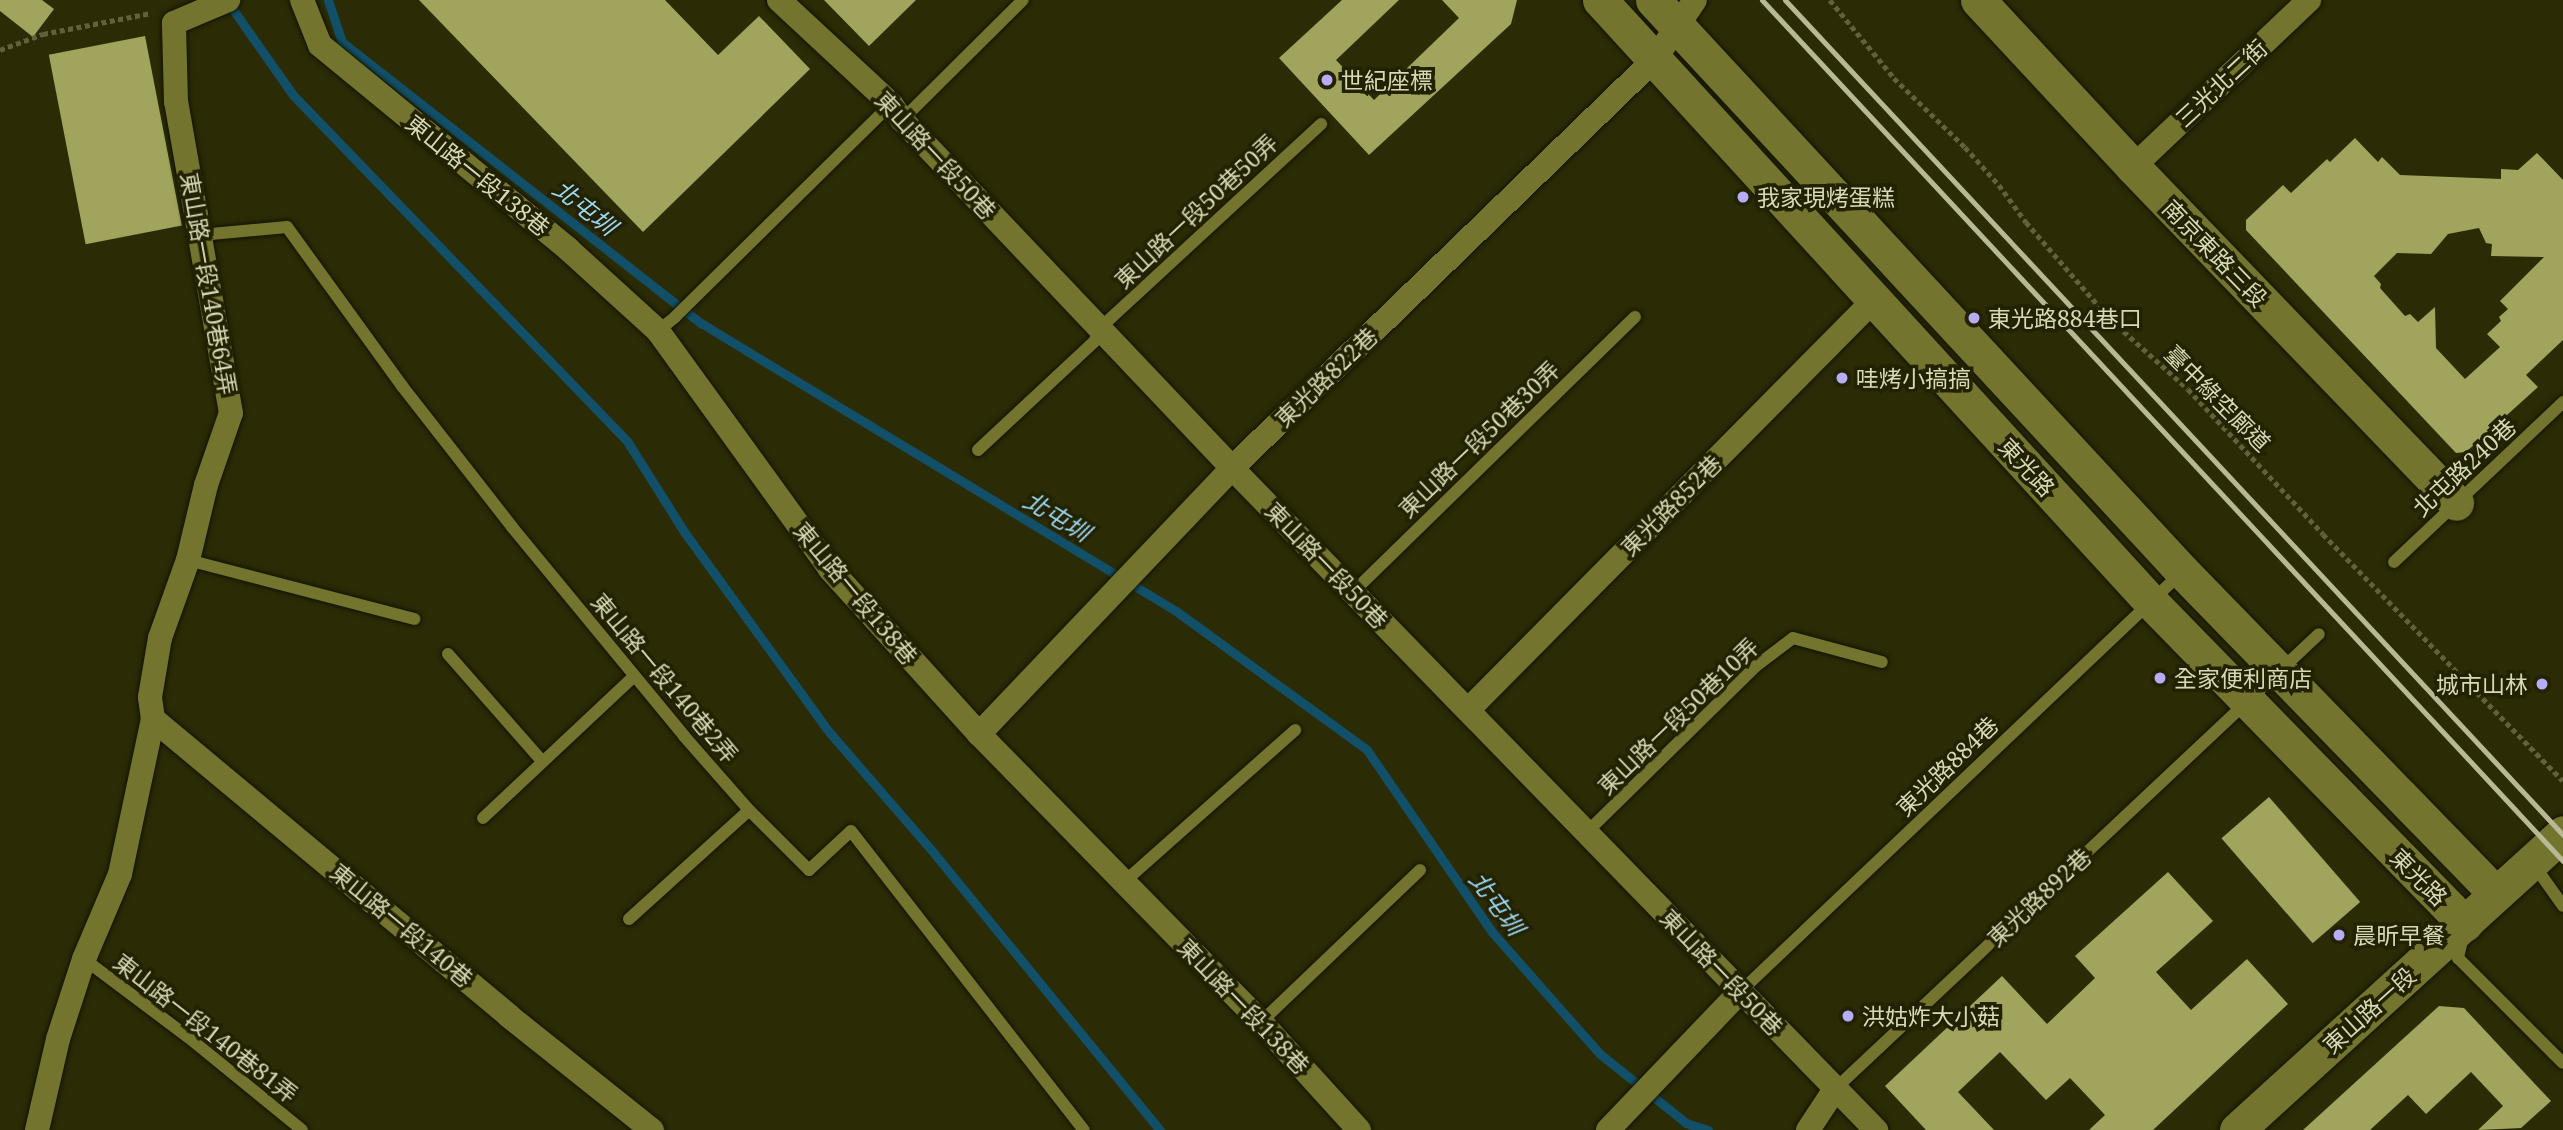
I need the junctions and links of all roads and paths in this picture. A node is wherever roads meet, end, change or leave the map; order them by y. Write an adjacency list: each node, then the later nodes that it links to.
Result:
1 (228, 0): 11 (street)
2 (302, 0): 20 (street, 東山路一段138巷)
3 (779, 0): 14 (street, 東山路一段50巷)
4 (1023, 0): 14 (lane)
5 (1600, 0): 13 (street, 東光路)
6 (1653, 0): 10 (street, 東光路)
7 (1830, 0): 43 (path, 臺中綠空廊道)
8 (1978, 0): 16 (street, 南京東路三段)
9 (2309, 0): 16 (street, 三光北二街)
10 (1686, 14): 13 (street, 東光路822巷); 28 (street, 東光路)
11 (174, 23): 12 (path); 17 (street, 東山路一段140巷64弄)
12 (0, 50)
13 (1656, 59): 18 (street, 東光路); 24 (street, 東光路822巷)
14 (897, 112): 20 (lane); 21 (street, 東山路一段50巷)
15 (1321, 124): 21 (lane, 東山路一段50巷50弄)
16 (2133, 167): 25 (street, 南京東路三段)
17 (200, 235): 26 (street, 東山路一段140巷64弄); 36 (lane, 東山路一段140巷2弄)
18 (1874, 300): 30 (street, 東光路); 38 (street, 東光路852巷)
19 (1635, 317): 29 (lane, 東山路一段50巷30弄)
20 (666, 324): 41 (street, 東山路一段138巷)
21 (1100, 328): 23 (lane, 東山路一段50巷50弄); 24 (street, 東山路一段50巷)
22 (2563, 402): 25 (lane, 北屯路240巷)
23 (978, 450)
24 (1232, 468): 29 (street, 東山路一段50巷); 41 (street, 東光路822巷)
25 (2456, 503): 27 (lane, 北屯路240巷)
26 (188, 560): 31 (lane); 39 (street, 東山路一段140巷64弄)
27 (2394, 562)
28 (2182, 571): 30 (lane, 東光路884巷); 35 (street, 東光路)
29 (1353, 592): 38 (street, 東山路一段50巷)
30 (2150, 601): 37 (street, 東光路); 56 (lane, 東光路884巷)
31 (414, 619)
32 (2319, 634): 35 (lane, 東光路892巷)
33 (448, 654): 42 (lane)
34 (1882, 662): 46 (lane, 東山路一段50巷10弄)
35 (2279, 673): 37 (lane, 東光路892巷); 51 (street, 東光路)
36 (634, 676): 42 (lane); 44 (lane, 東山路一段140巷2弄)
37 (2246, 702): 54 (street, 東光路); 59 (lane, 東光路892巷)
38 (1468, 710): 46 (street, 東山路一段50巷)
39 (153, 719): 55 (street, 東山路一段140巷64弄); 62 (street, 東山路一段140巷)
40 (1295, 730): 50 (lane)
41 (979, 734): 50 (street, 東山路一段138巷)
42 (542, 761): 45 (lane)
43 (2563, 781)
44 (750, 810): 53 (lane); 63 (lane, 東山路一段140巷2弄)
45 (483, 818)
46 (1587, 832): 56 (street, 東山路一段50巷)
47 (2563, 833): 48 (street, 東山路一段)
48 (2532, 861): 51 (street, 東山路一段); 52 (lane)
49 (1420, 870): 57 (lane)
50 (1124, 882): 57 (street, 東山路一段138巷)
51 (2496, 894): 54 (street, 東山路一段)
52 (2563, 906)
53 (629, 919)
54 (2465, 924): 58 (lane); 68 (street, 東山路一段)
55 (84, 959): 60 (street, 東山路一段140巷64弄); 61 (lane, 東山路一段140巷81弄)
56 (1741, 991): 59 (street, 東山路一段50巷); 65 (street)
57 (1261, 1022): 64 (street, 東山路一段138巷)
58 (2563, 1063)
59 (1835, 1089): 66 (street, 東光路892巷); 67 (street, 東山路一段50巷)
60 (37, 1130)
61 (302, 1130)
62 (652, 1130)
63 (1084, 1130)
64 (1359, 1130)
65 (1608, 1130)
66 (1808, 1130)
67 (1876, 1130)
68 (2237, 1130)

